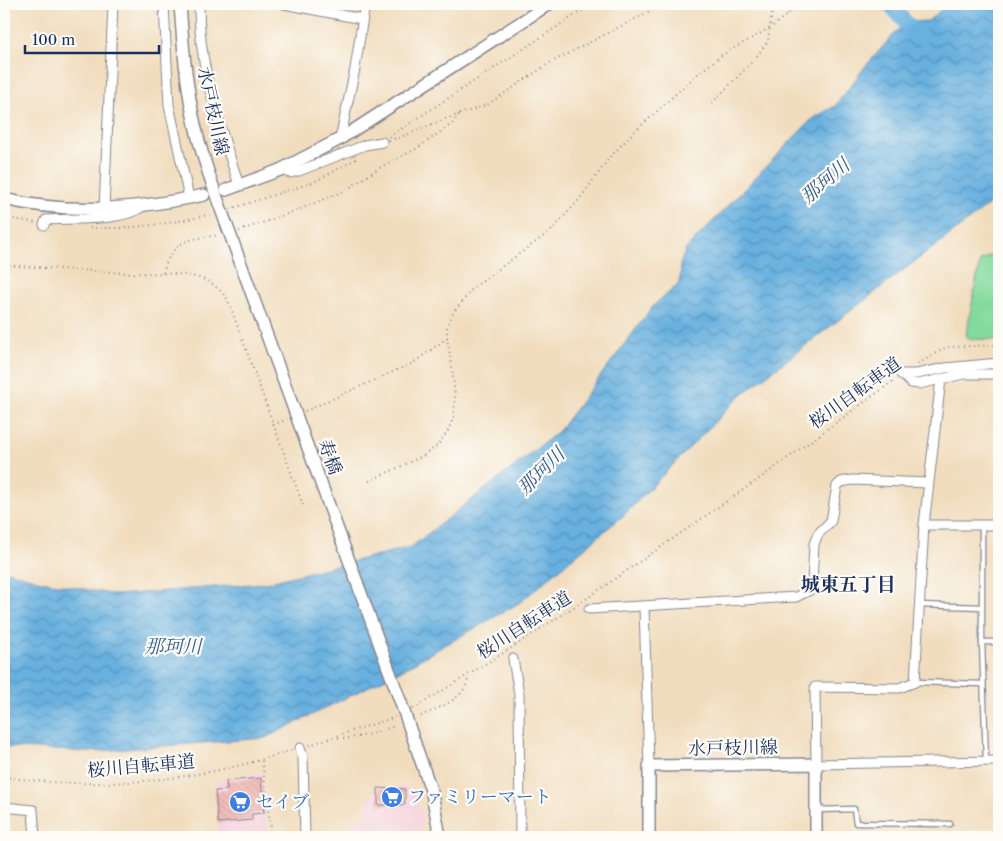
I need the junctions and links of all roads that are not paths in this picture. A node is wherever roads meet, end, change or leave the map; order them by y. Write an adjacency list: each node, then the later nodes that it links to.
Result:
1 (113, 4): 18 (street)
2 (164, 4): 15 (street)
3 (180, 4): 20 (main road, 水戸枝川線)
4 (199, 4): 12 (street)
5 (284, 4): 8 (street)
6 (365, 4): 8 (street)
7 (549, 4): 9 (main road)
8 (362, 19): 9 (street)
9 (340, 139): 11 (main road)
10 (382, 142): 11 (street)
11 (280, 170): 12 (main road)
12 (238, 185): 13 (main road)
13 (226, 190)
14 (204, 196): 15 (main road)
15 (189, 198): 17 (main road)
16 (4, 199): 18 (main road)
17 (145, 204): 18 (main road); 19 (street)
18 (104, 209)
19 (44, 225)
20 (229, 229): 47 (main road, 寿橋, bridge)
21 (999, 363): 23 (street)
22 (999, 374): 23 (street)
23 (940, 379): 24 (street)
24 (928, 483): 25 (street); 29 (street)
25 (924, 525): 26 (street); 28 (street)
26 (982, 525): 27 (street); 30 (lane)
27 (999, 525)
28 (919, 605): 30 (lane); 35 (street)
29 (644, 607): 31 (street); 41 (street)
30 (982, 607): 32 (lane)
31 (589, 609)
32 (982, 642): 33 (lane); 36 (lane)
33 (999, 642)
34 (513, 658): 48 (street)
35 (914, 682): 36 (lane); 40 (street)
36 (983, 684): 38 (lane)
37 (300, 748): 46 (street)
38 (986, 761): 39 (street); 40 (street)
39 (999, 761)
40 (816, 764): 41 (main road, 水戸枝川線); 43 (main road)
41 (649, 766): 49 (main road)
42 (4, 807): 45 (street)
43 (816, 810): 44 (lane); 50 (main road)
44 (950, 824)
45 (34, 837)
46 (305, 837)
47 (440, 837)
48 (520, 837)
49 (649, 837)
50 (816, 837)

